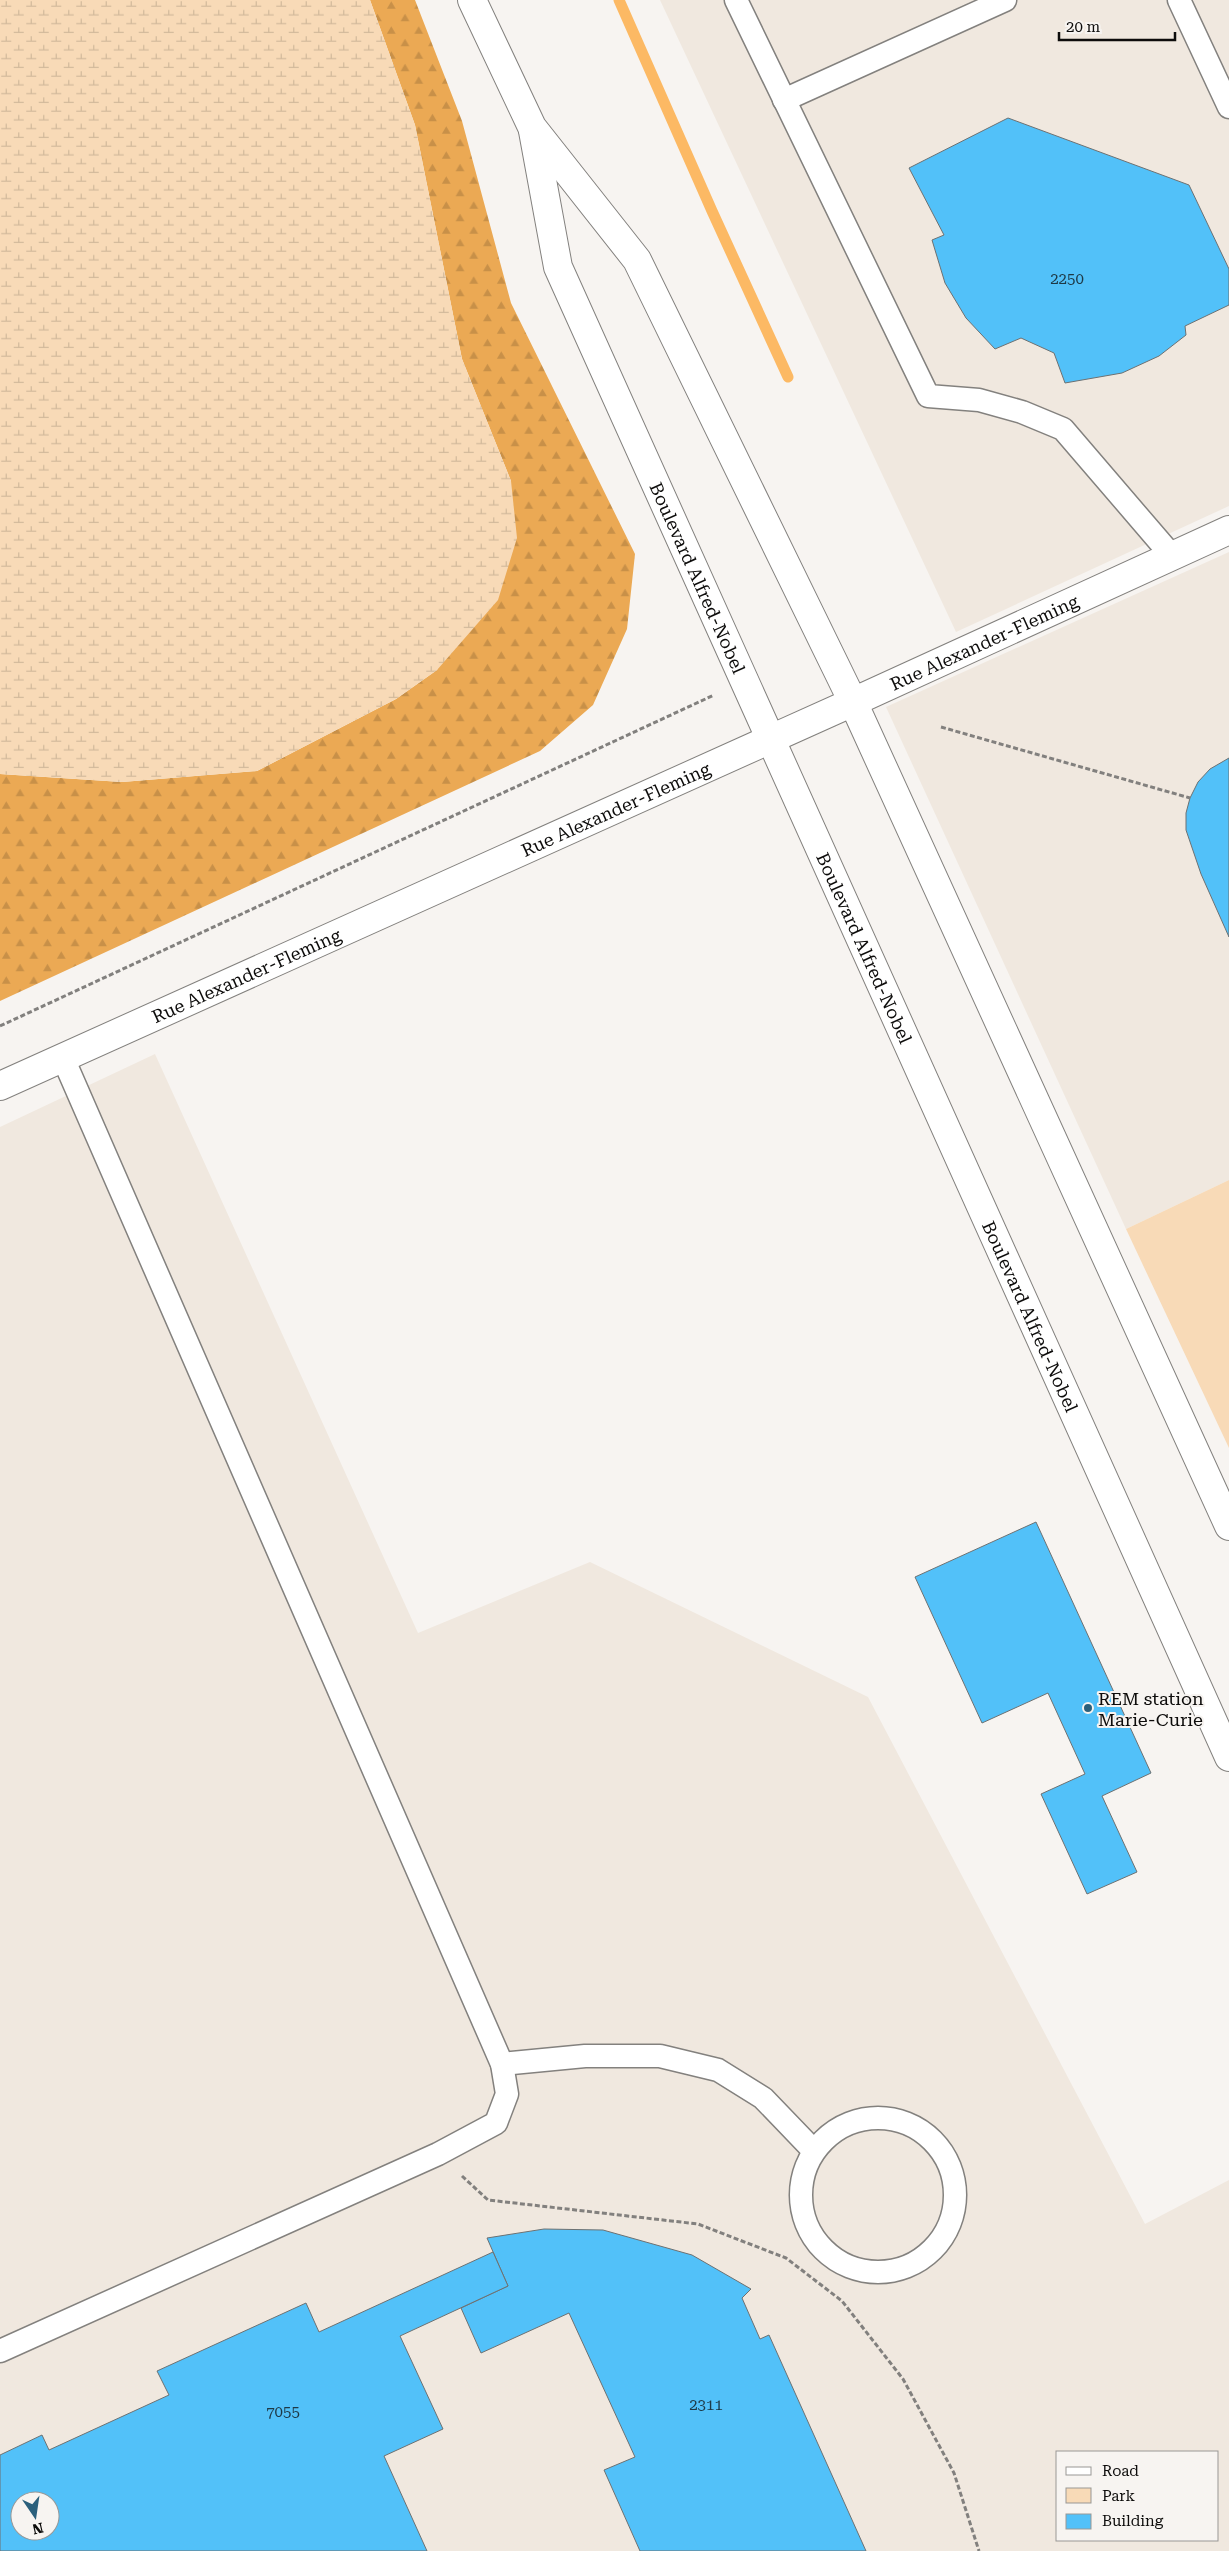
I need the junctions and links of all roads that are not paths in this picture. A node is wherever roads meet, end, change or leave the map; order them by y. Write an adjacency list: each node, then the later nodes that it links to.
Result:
1 (472, 0): 7 (street, Boulevard Alfred-Nobel)
2 (736, 0): 5 (lane)
3 (1006, 0): 5 (lane)
4 (1178, 0): 6 (lane)
5 (784, 100): 9 (lane)
6 (1229, 107)
7 (532, 127): 10 (street, Boulevard Alfred-Nobel); 11 (street, Boulevard Alfred-Nobel)
8 (1229, 530): 9 (street, Rue Alexander-Fleming)
9 (1172, 556): 10 (street, Rue Alexander-Fleming)
10 (853, 702): 11 (street, Rue Alexander-Fleming); 14 (street, Boulevard Alfred-Nobel)
11 (771, 740): 12 (street, Rue Alexander-Fleming); 15 (street, Boulevard Alfred-Nobel)
12 (62, 1058): 13 (street, Rue Alexander-Fleming); 16 (lane)
13 (0, 1086)
14 (1229, 1526)
15 (1229, 1757)
16 (502, 2064): 17 (lane); 18 (lane)
17 (814, 2151): 17 (lane)
18 (0, 2351)

